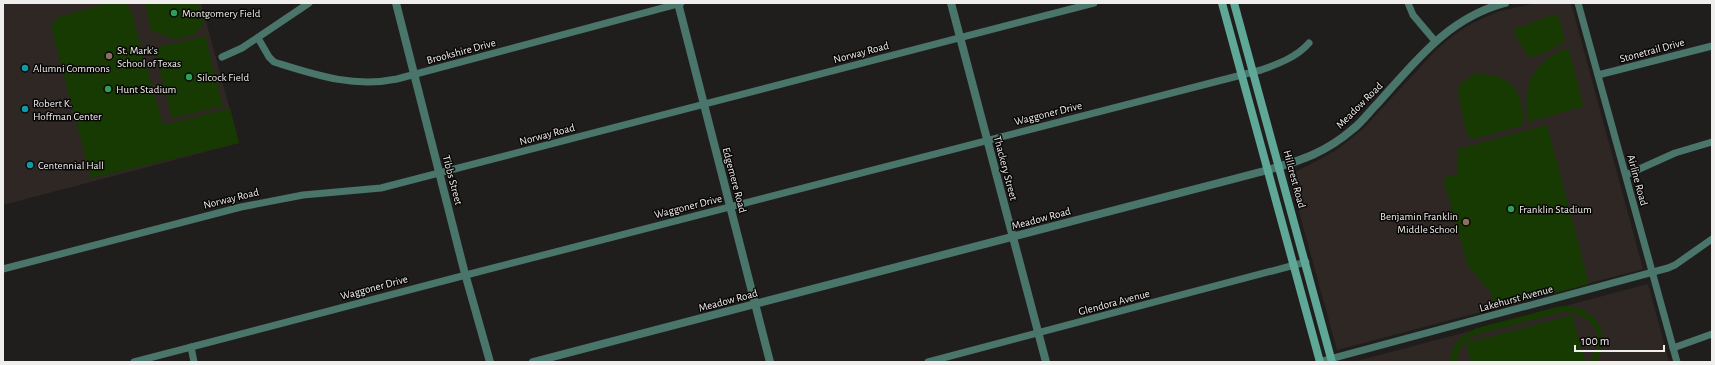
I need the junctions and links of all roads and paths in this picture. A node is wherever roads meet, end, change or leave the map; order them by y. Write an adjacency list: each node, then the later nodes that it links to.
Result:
1 (309, 3): 12 (street)
2 (396, 3): 19 (street, Tibbs Street)
3 (679, 3): 19 (street, Brookshire Drive); 21 (street, Edgemere Road)
4 (951, 3): 13 (street, Thackery Street)
5 (1094, 3): 13 (street, Norway Road)
6 (1222, 3): 18 (main road, Hillcrest Road)
7 (1234, 3): 18 (main road, Hillcrest Road)
8 (1408, 3): 14 (street)
9 (1505, 3): 11 (street, Meadow Road)
10 (1578, 3): 20 (street, Airline Road)
11 (1493, 4): 14 (street, Meadow Road)
12 (258, 38): 17 (street); 19 (street, Brookshire Drive)
13 (960, 38): 21 (street, Norway Road); 22 (street, Thackery Street)
14 (1435, 41): 24 (street, Meadow Road)
15 (1309, 43): 18 (street, Waggoner Drive)
16 (1712, 46): 20 (street, Stonetrail Drive)
17 (222, 57)
18 (1248, 73): 22 (street, Waggoner Drive); 24 (main road, Hillcrest Road); 25 (main road, Hillcrest Road)
19 (414, 74): 26 (street, Tibbs Street)
20 (1598, 75): 27 (street, Airline Road)
21 (704, 104): 26 (street, Norway Road); 28 (street, Edgemere Road)
22 (987, 140): 28 (street, Waggoner Drive); 29 (street, Thackery Street)
23 (1712, 142): 27 (street)
24 (1280, 167): 25 (street, Meadow Road); 31 (main road, Hillcrest Road)
25 (1268, 170): 29 (street, Meadow Road); 32 (main road, Hillcrest Road)
26 (440, 173): 33 (street, Norway Road); 35 (street, Tibbs Street)
27 (1626, 175): 34 (street, Airline Road)
28 (731, 207): 35 (street, Waggoner Drive); 36 (street, Edgemere Road)
29 (1013, 236): 36 (street, Meadow Road); 37 (street, Thackery Street)
30 (1712, 238): 34 (street, Lakehurst Avenue)
31 (1306, 262): 32 (street, Glendora Avenue); 41 (main road, Hillcrest Road)
32 (1294, 266): 37 (street, Glendora Avenue); 49 (main road, Hillcrest Road)
33 (3, 269)
34 (1653, 273): 40 (street, Airline Road); 41 (street, Lakehurst Avenue)
35 (466, 275): 39 (street, Waggoner Drive); 44 (street, Tibbs Street)
36 (756, 304): 45 (street, Meadow Road); 46 (street, Edgemere Road)
37 (1038, 333): 47 (street, Glendora Avenue); 48 (street, Thackery Street)
38 (1712, 334): 40 (street)
39 (191, 347): 42 (street, Waggoner Drive); 43 (street)
40 (1674, 348): 50 (street, Airline Road)
41 (1332, 360): 49 (street, Lakehurst Avenue)
42 (134, 362)
43 (194, 362)
44 (490, 362)
45 (533, 362)
46 (770, 362)
47 (928, 362)
48 (1046, 362)
49 (1320, 362)
50 (1678, 362)

